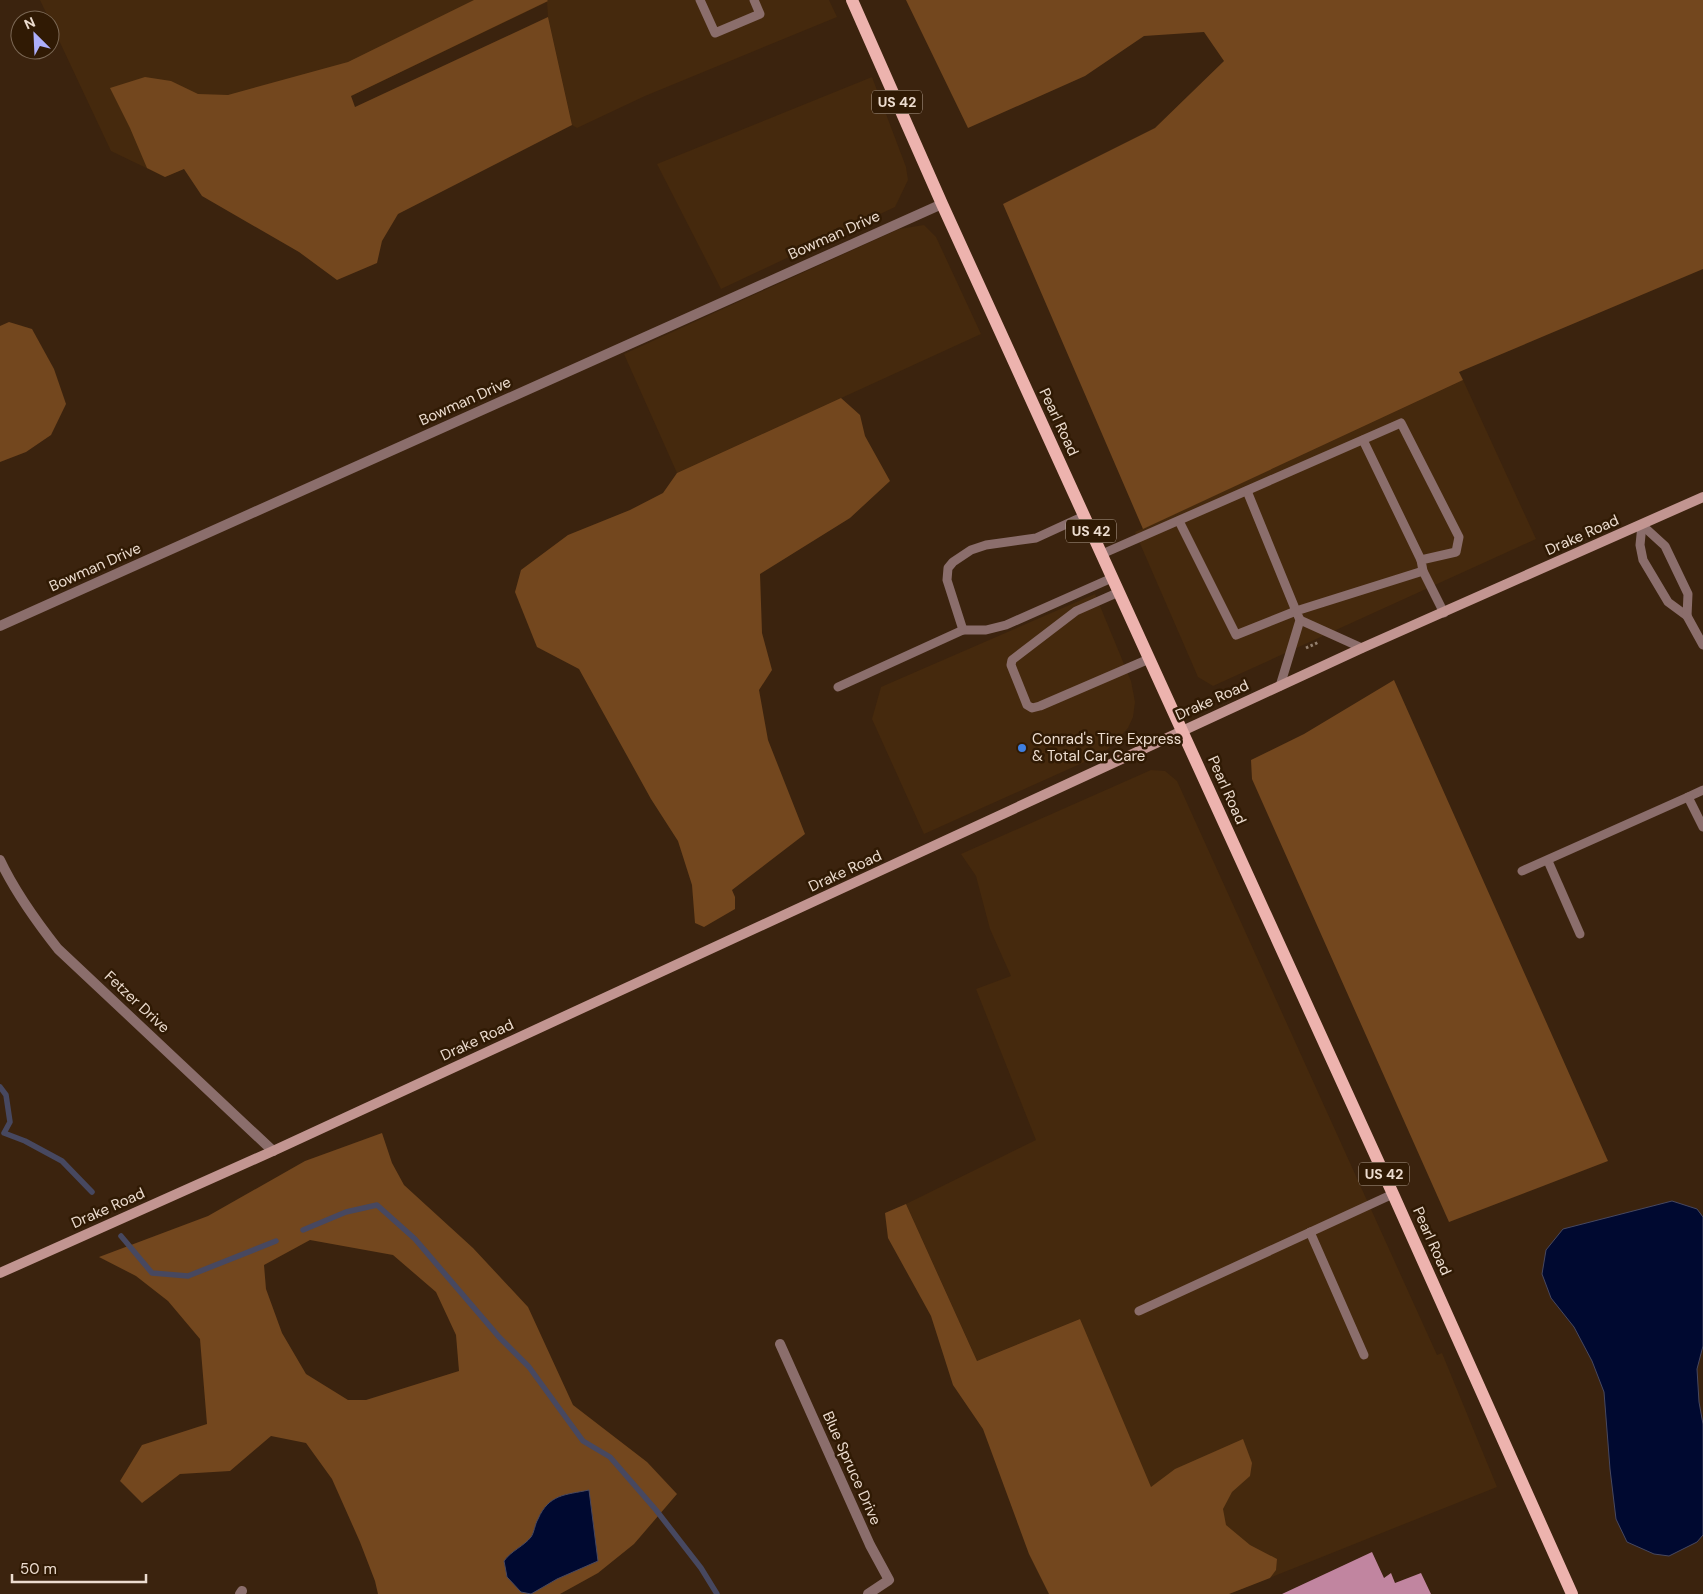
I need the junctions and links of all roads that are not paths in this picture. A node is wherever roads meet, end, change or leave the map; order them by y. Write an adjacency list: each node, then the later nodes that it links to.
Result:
1 (700, 0): 2 (lane)
2 (754, 0)
3 (852, 0): 4 (main road, Pearl Road / US 42)
4 (942, 204): 8 (main road, Pearl Road / US 42); 20 (street, Bowman Drive)
5 (1363, 440): 6 (lane); 12 (lane); 12 (lane)
6 (1247, 491): 9 (lane); 16 (lane)
7 (1703, 497): 10 (street, Drake Road)
8 (1084, 516): 11 (main road, Pearl Road / US 42); 21 (lane)
9 (1179, 521): 11 (lane); 16 (lane)
10 (1642, 524): 17 (street, Drake Road); 18 (lane); 18 (lane)
11 (1102, 554): 14 (main road, Pearl Road / US 42)
12 (1421, 560): 13 (lane)
13 (1423, 571): 16 (lane); 17 (lane)
14 (1112, 578): 15 (main road, Pearl Road / US 42); 21 (lane)
15 (1119, 592): 24 (main road, Pearl Road / US 42); 24 (lane)
16 (1296, 611): 19 (lane)
17 (1444, 613): 23 (street, Drake Road)
18 (1687, 616): 22 (lane)
19 (1300, 620): 23 (lane); 25 (lane)
20 (0, 626)
21 (962, 630): 26 (lane)
22 (1703, 645)
23 (1362, 648): 25 (street, Drake Road)
24 (1149, 659): 27 (main road, Pearl Road / US 42)
25 (1280, 686): 27 (street, Drake Road)
26 (838, 687)
27 (1182, 730): 35 (street, Drake Road); 36 (main road, Pearl Road / US 42)
28 (1703, 790): 29 (lane)
29 (1688, 798): 30 (lane); 32 (lane)
30 (1703, 827)
31 (0, 860): 35 (street, Fetzer Drive)
32 (1548, 861): 33 (lane); 34 (lane)
33 (1522, 871)
34 (1580, 934)
35 (273, 1150): 38 (street, Drake Road)
36 (1393, 1194): 37 (lane); 43 (main road, Pearl Road / US 42)
37 (1310, 1232): 39 (lane); 41 (lane)
38 (0, 1273)
39 (1139, 1311)
40 (780, 1344): 42 (street, Blue Spruce Drive)
41 (1364, 1355)
42 (868, 1594)
43 (1572, 1594)

